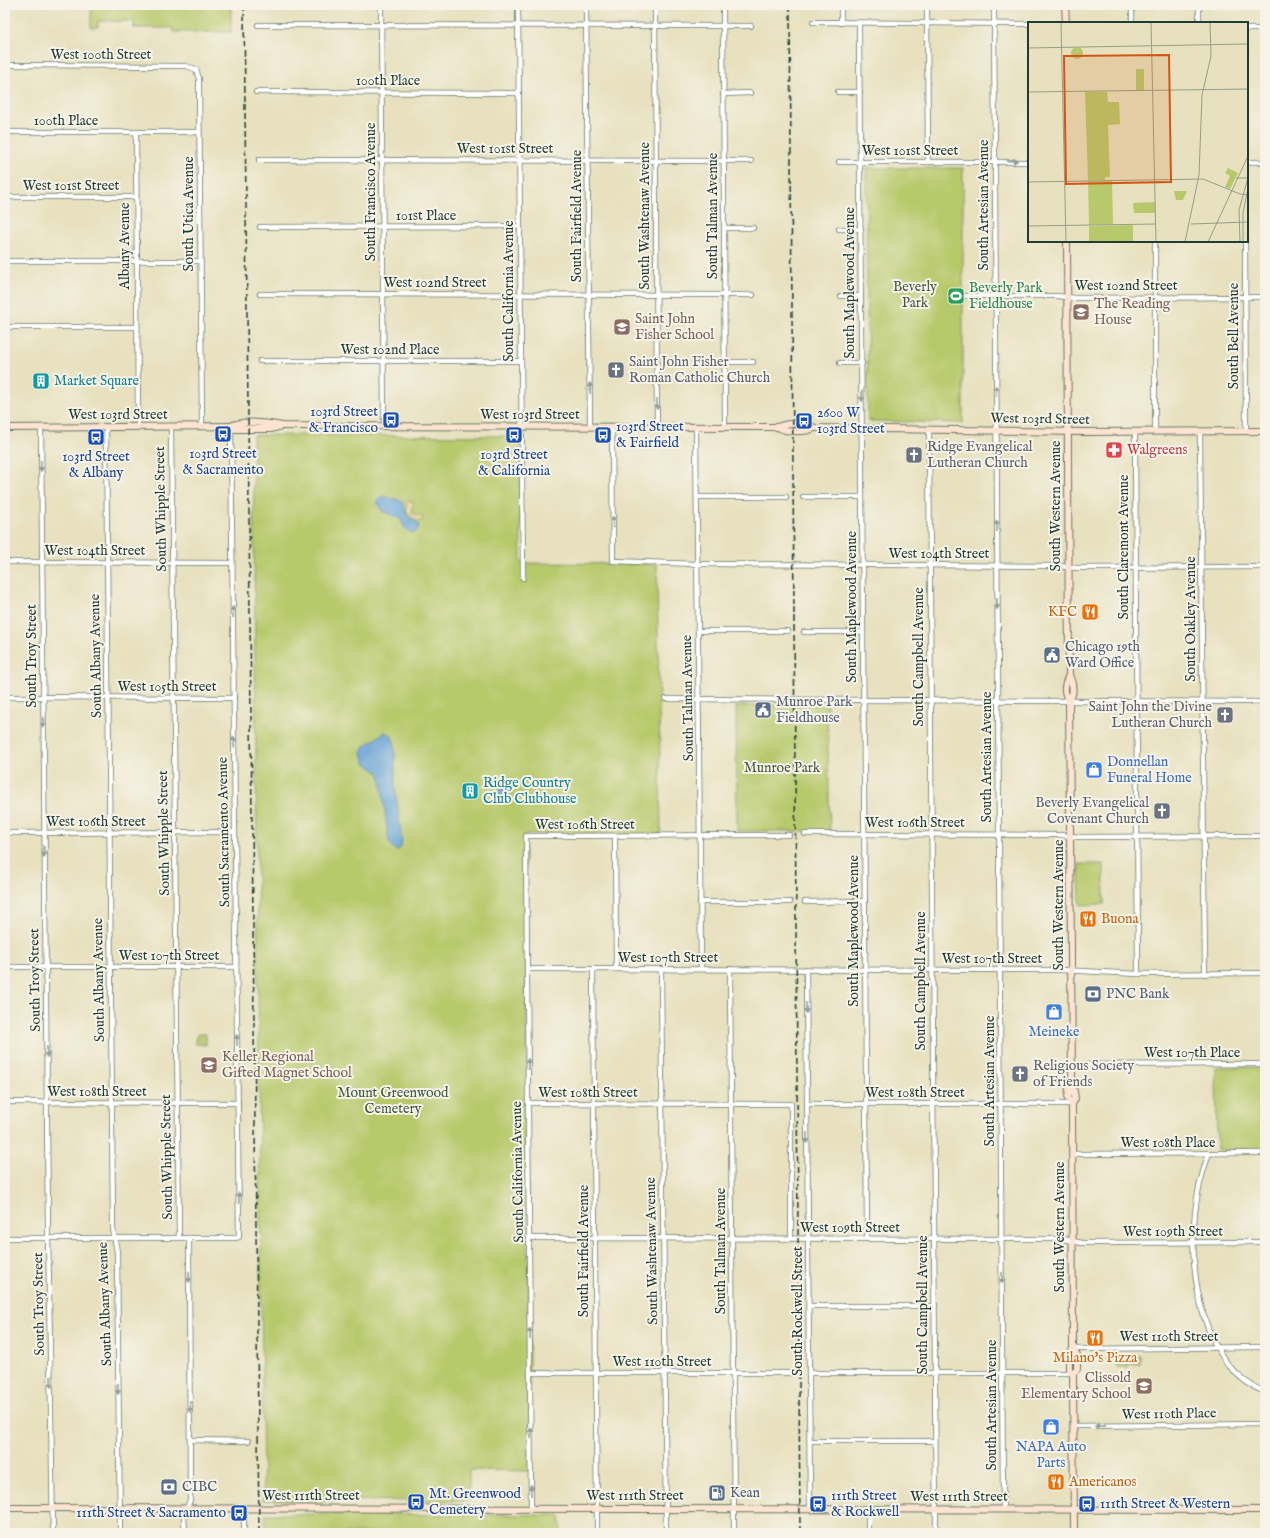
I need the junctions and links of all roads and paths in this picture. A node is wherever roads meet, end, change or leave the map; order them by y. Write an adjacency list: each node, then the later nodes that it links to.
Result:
1 (381, 5): 22 (street, South Francisco Avenue)
2 (518, 5): 23 (street, South California Avenue)
3 (586, 5): 24 (street, South Fairfield Avenue)
4 (655, 5): 25 (street, South Washtenaw Avenue)
5 (723, 5): 26 (street, South Talman Avenue)
6 (841, 5): 16 (street)
7 (927, 5): 18 (street)
8 (994, 5): 19 (street, South Artesian Avenue)
9 (1065, 5): 13 (main road)
10 (1132, 5): 14 (street)
11 (1199, 5): 15 (street)
12 (814, 22): 16 (street)
13 (1066, 22)
14 (1132, 22)
15 (1199, 22)
16 (841, 23): 17 (street)
17 (859, 23): 18 (street); 35 (street, South Maplewood Avenue)
18 (927, 24): 19 (street); 52 (street)
19 (994, 24): 20 (street); 49 (street, South Artesian Avenue)
20 (1028, 24)
21 (258, 25): 22 (street)
22 (381, 26): 23 (street); 33 (street, South Francisco Avenue)
23 (518, 26): 24 (street); 37 (street, South California Avenue)
24 (586, 26): 25 (street); 45 (street, South Fairfield Avenue)
25 (655, 26): 26 (street); 46 (street, South Washtenaw Avenue)
26 (723, 26): 27 (street); 38 (street, South Talman Avenue)
27 (751, 26)
28 (1248, 29): 29 (street)
29 (1265, 29)
30 (5, 65): 31 (street, West 100th Street)
31 (196, 69): 41 (street, South Utica Avenue)
32 (256, 92): 33 (street, 100th Place)
33 (382, 92): 37 (street, 100th Place); 43 (street, South Francisco Avenue)
34 (838, 92): 35 (street)
35 (860, 92): 51 (street, South Maplewood Avenue)
36 (750, 93): 38 (street)
37 (519, 94): 44 (street, South California Avenue)
38 (723, 94): 47 (street, South Talman Avenue)
39 (5, 132): 40 (street, 100th Place)
40 (136, 132): 41 (street, 100th Place); 57 (street, Albany Avenue)
41 (199, 132): 70 (street, South Utica Avenue)
42 (259, 160): 43 (street, West 101st Street)
43 (382, 160): 44 (street, West 101st Street); 60 (street, South Francisco Avenue)
44 (519, 160): 45 (street, West 101st Street); 58 (street, South California Avenue)
45 (588, 160): 46 (street, West 101st Street); 74 (street, South Fairfield Avenue)
46 (656, 160): 47 (street, West 101st Street); 75 (street, South Washtenaw Avenue)
47 (724, 161): 48 (street, West 101st Street); 61 (street, South Talman Avenue)
48 (751, 161)
49 (995, 161): 52 (street, West 101st Street); 53 (street, West 101st Street, one-way to 53); 81 (street, South Artesian Avenue)
50 (840, 162): 51 (street, West 101st Street)
51 (860, 162): 52 (street, West 101st Street); 64 (street, South Maplewood Avenue)
52 (928, 162)
53 (1028, 162)
54 (1248, 162): 55 (street)
55 (1265, 162)
56 (5, 197): 57 (street, West 101st Street)
57 (136, 197): 69 (street, Albany Avenue)
58 (520, 226): 60 (street, 101st Place); 73 (street, South California Avenue)
59 (260, 227): 60 (street, 101st Place)
60 (382, 227): 72 (street, South Francisco Avenue)
61 (724, 228): 62 (street); 76 (street, South Talman Avenue)
62 (753, 228)
63 (839, 229): 64 (street)
64 (861, 229): 79 (street, South Maplewood Avenue)
65 (1067, 242): 82 (main road, South Western Avenue)
66 (1155, 242): 85 (street)
67 (1245, 242): 83 (street, South Bell Avenue)
68 (5, 261): 69 (street)
69 (136, 261): 70 (street); 87 (street, Albany Avenue)
70 (200, 261): 100 (street, South Utica Avenue)
71 (260, 294): 72 (street, West 102nd Street)
72 (383, 294): 73 (street, West 102nd Street); 89 (street, South Francisco Avenue)
73 (520, 294): 74 (street, West 102nd Street); 90 (street, South California Avenue)
74 (588, 295): 75 (street, West 102nd Street); 102 (street, South Fairfield Avenue, one-way to 74)
75 (656, 295): 76 (street, West 102nd Street); 104 (street, South Washtenaw Avenue, one-way to 104)
76 (724, 295): 77 (street, West 102nd Street); 91 (street, South Talman Avenue)
77 (753, 295)
78 (841, 296): 79 (street)
79 (861, 296): 94 (street, South Maplewood Avenue)
80 (964, 296): 81 (street, West 102nd Street)
81 (996, 296): 82 (street, West 102nd Street); 111 (street, South Artesian Avenue, one-way to 81)
82 (1067, 297): 85 (street, West 102nd Street); 115 (main road, South Western Avenue)
83 (1245, 297): 84 (street, West 102nd Street); 85 (street, West 102nd Street); 113 (street, South Bell Avenue)
84 (1265, 297)
85 (1155, 298): 117 (street)
86 (5, 327): 87 (street)
87 (137, 327): 98 (street, Albany Avenue)
88 (260, 361): 89 (street, West 102nd Place)
89 (383, 361): 90 (street, West 102nd Place); 96 (street, South Francisco Avenue)
90 (520, 361): 101 (street, South California Avenue)
91 (725, 362): 92 (street); 106 (street, South Talman Avenue)
92 (753, 362)
93 (840, 363): 94 (street)
94 (862, 363): 109 (street, South Maplewood Avenue, one-way to 109)
95 (231, 426): 96 (main road, West 103rd Street); 100 (main road, West 103rd Street); 126 (street, South Sacramento Avenue)
96 (384, 426): 101 (main road, West 103rd Street)
97 (106, 427): 98 (main road, West 103rd Street); 108 (main road, West 103rd Street); 124 (street, South Albany Avenue)
98 (138, 427): 99 (main road, West 103rd Street)
99 (171, 427): 100 (main road, West 103rd Street); 125 (street, South Whipple Street)
100 (202, 427)
101 (522, 427): 102 (main road, West 103rd Street); 135 (street, South California Avenue)
102 (590, 427): 103 (main road, West 103rd Street)
103 (612, 427): 104 (main road, West 103rd Street); 127 (street, West 104th Street, one-way to 103)
104 (657, 427): 105 (main road, West 103rd Street)
105 (696, 427): 106 (main road, West 103rd Street); 118 (street, South Talman Avenue)
106 (725, 427): 109 (main road, West 103rd Street)
107 (5, 428): 108 (main road, West 103rd Street)
108 (41, 428): 123 (street, South Troy Street, one-way to 123)
109 (862, 428): 110 (main road, West 103rd Street); 121 (street, South Maplewood Avenue)
110 (929, 429): 111 (main road, West 103rd Street); 129 (street, South Campbell Avenue)
111 (996, 430): 115 (main road, West 103rd Street); 130 (street, South Artesian Avenue, one-way to 111)
112 (1200, 431): 113 (main road, West 103rd Street); 117 (main road, West 103rd Street); 133 (street, South Oakley Avenue)
113 (1246, 431): 114 (main road, West 103rd Street)
114 (1265, 431)
115 (1068, 432): 116 (main road, West 103rd Street); 132 (main road, South Western Avenue)
116 (1135, 432): 117 (main road, West 103rd Street); 134 (street, South Claremont Avenue)
117 (1156, 432)
118 (697, 497): 119 (street); 127 (street, South Talman Avenue)
119 (786, 497)
120 (803, 497): 121 (street)
121 (862, 497): 128 (street, South Maplewood Avenue)
122 (5, 562): 123 (street, West 104th Street)
123 (42, 562): 124 (street, West 104th Street); 141 (street, South Troy Street)
124 (106, 562): 125 (street, West 104th Street); 142 (street, South Albany Avenue)
125 (172, 562): 126 (street, West 104th Street); 143 (street, South Whipple Street)
126 (232, 562): 144 (street, South Sacramento Avenue, one-way to 126)
127 (697, 564): 128 (street, West 104th Street); 136 (street, South Talman Avenue)
128 (863, 565): 129 (street, West 104th Street); 139 (street, South Maplewood Avenue)
129 (930, 565): 130 (street, West 104th Street); 148 (street, South Campbell Avenue)
130 (997, 566): 132 (street, West 104th Street); 149 (street, South Artesian Avenue, one-way to 149)
131 (1265, 566): 133 (street, West 104th Street)
132 (1069, 567): 134 (street, West 104th Street); 150 (main road, South Western Avenue)
133 (1202, 567): 134 (street, West 104th Street); 151 (street, South Oakley Avenue)
134 (1135, 568): 153 (street, South Claremont Avenue)
135 (523, 578)
136 (698, 631): 137 (street); 146 (street, South Talman Avenue)
137 (787, 631)
138 (804, 632): 139 (street)
139 (863, 632): 147 (street, South Maplewood Avenue)
140 (5, 697): 141 (street, West 105th Street)
141 (43, 697): 142 (street, West 105th Street); 158 (street, South Troy Street, one-way to 158)
142 (108, 698): 143 (street, West 105th Street); 154 (street, South Albany Avenue)
143 (174, 698): 144 (street, West 105th Street); 155 (street, South Whipple Street)
144 (234, 698): 156 (street, South Sacramento Avenue, one-way to 144)
145 (666, 699): 146 (street)
146 (699, 699): 147 (street); 162 (street, South Talman Avenue)
147 (864, 700): 148 (street); 160 (street, South Maplewood Avenue)
148 (930, 700): 149 (street); 161 (street, South Campbell Avenue)
149 (998, 700): 150 (street); 164 (street, South Artesian Avenue)
150 (1069, 701): 153 (street); 167 (main road, South Western Avenue)
151 (1204, 702): 152 (street); 153 (street); 170 (street, South Oakley Avenue)
152 (1265, 702)
153 (1136, 703): 169 (street, South Claremont Avenue)
154 (109, 832): 155 (street, West 106th Street); 158 (street, West 106th Street); 177 (street, South Albany Avenue)
155 (175, 832): 156 (street, West 106th Street); 178 (street, South Whipple Street)
156 (235, 832): 179 (street, South Sacramento Avenue)
157 (5, 833): 158 (street, West 106th Street)
158 (44, 833): 176 (street, South Troy Street, one-way to 176)
159 (805, 834): 160 (street, West 106th Street)
160 (864, 834): 161 (street, West 106th Street); 174 (street, South Maplewood Avenue)
161 (931, 834): 164 (street, West 106th Street); 188 (street, South Campbell Avenue)
162 (700, 835): 163 (street, West 106th Street); 166 (street, West 106th Street); 171 (street, South Talman Avenue)
163 (789, 835)
164 (999, 835): 167 (street, West 106th Street); 189 (street, South Artesian Avenue)
165 (526, 836): 166 (street, West 106th Street); 180 (street, South California Avenue)
166 (615, 836): 182 (street)
167 (1070, 836): 169 (street, West 106th Street); 190 (main road, South Western Avenue)
168 (1265, 836): 170 (street, West 106th Street)
169 (1138, 837): 170 (street, West 106th Street); 192 (street, South Claremont Avenue)
170 (1204, 837): 193 (street, South Oakley Avenue)
171 (700, 902): 172 (street); 184 (street, South Talman Avenue)
172 (790, 902)
173 (805, 902): 174 (street)
174 (865, 902): 187 (street, South Maplewood Avenue)
175 (5, 967): 176 (street, West 107th Street)
176 (45, 967): 177 (street, West 107th Street); 197 (street, South Troy Street, one-way to 197)
177 (110, 967): 178 (street, West 107th Street); 198 (street, South Albany Avenue)
178 (176, 967): 179 (street, West 107th Street); 199 (street, South Whipple Street)
179 (236, 967): 200 (street, South Sacramento Avenue, one-way to 179)
180 (528, 968): 181 (street, West 107th Street); 201 (street, South California Avenue, one-way to 180)
181 (593, 969): 182 (street, West 107th Street); 202 (street, South Fairfield Avenue)
182 (616, 969): 183 (street, West 107th Street)
183 (661, 969): 184 (street, West 107th Street); 203 (street, South Washtenaw Avenue)
184 (701, 969): 185 (street, West 107th Street)
185 (730, 969): 186 (street, West 107th Street); 204 (street, South Talman Avenue)
186 (806, 969): 187 (street, West 107th Street); 206 (street, South Rockwell Street, one-way to 206)
187 (865, 970): 188 (street, West 107th Street); 207 (street, South Maplewood Avenue)
188 (932, 970): 189 (street, West 107th Street); 208 (street, South Campbell Avenue)
189 (1000, 970): 190 (street, West 107th Street); 209 (street, South Artesian Avenue)
190 (1071, 970): 192 (street, West 107th Street); 195 (main road, South Western Avenue)
191 (1265, 973): 193 (street, West 107th Street)
192 (1138, 974): 193 (street, West 107th Street)
193 (1205, 974)
194 (1265, 1064): 195 (street, West 107th Place)
195 (1072, 1065): 210 (main road, South Western Avenue)
196 (5, 1102): 197 (street, West 108th Street)
197 (47, 1103): 198 (street, West 108th Street); 215 (street, South Troy Street)
198 (111, 1103): 199 (street, West 108th Street); 216 (street, South Albany Avenue)
199 (178, 1103): 200 (street, West 108th Street); 217 (street, South Whipple Street)
200 (238, 1103): 218 (street, South Sacramento Avenue, one-way to 200)
201 (528, 1103): 202 (street, West 108th Street); 219 (street, South California Avenue)
202 (594, 1104): 203 (street, West 108th Street); 220 (street, South Fairfield Avenue)
203 (662, 1104): 204 (street, West 108th Street); 221 (street, South Washtenaw Avenue)
204 (731, 1104): 205 (street, West 108th Street); 222 (street, South Talman Avenue)
205 (791, 1104): 223 (street, South Rockwell Street)
206 (807, 1104): 207 (street, West 108th Street); 224 (street, South Rockwell Street, one-way to 224)
207 (866, 1104): 208 (street, West 108th Street); 225 (street, South Maplewood Avenue)
208 (933, 1104): 209 (street, West 108th Street); 226 (street, South Campbell Avenue)
209 (1001, 1104): 210 (street, West 108th Street); 227 (street, South Artesian Avenue)
210 (1072, 1104): 213 (main road, South Western Avenue)
211 (1208, 1153): 212 (street, West 108th Place); 213 (street, West 108th Place); 230 (street)
212 (1265, 1153)
213 (1072, 1154): 228 (main road, South Western Avenue)
214 (5, 1238): 215 (street)
215 (49, 1238): 216 (street); 252 (street, South Troy Street, one-way to 252)
216 (115, 1238): 217 (street); 254 (street, South Albany Avenue, one-way to 254)
217 (179, 1238): 218 (street)
218 (189, 1238): 248 (street, one-way to 248)
219 (530, 1238): 220 (street, West 109th Street); 236 (street, South California Avenue, one-way to 219)
220 (595, 1238): 221 (street, West 109th Street); 237 (street, South Fairfield Avenue)
221 (663, 1238): 222 (street, West 109th Street); 238 (street, South Washtenaw Avenue)
222 (732, 1238): 223 (street, West 109th Street); 239 (street, South Talman Avenue)
223 (791, 1239): 224 (street, West 109th Street)
224 (808, 1239): 225 (street, West 109th Street); 231 (street, South Rockwell Street)
225 (867, 1239): 226 (street, West 109th Street)
226 (934, 1239): 227 (street, West 109th Street); 232 (street, South Campbell Avenue)
227 (1002, 1239): 228 (street, West 109th Street); 243 (street, South Artesian Avenue, one-way to 243)
228 (1072, 1241): 230 (street, West 109th Street); 235 (main road, South Western Avenue)
229 (1265, 1242): 230 (street, West 109th Street)
230 (1194, 1243): 234 (street)
231 (809, 1306): 232 (street); 241 (street, South Rockwell Street)
232 (935, 1306): 242 (street, South Campbell Avenue)
233 (1265, 1347): 234 (street, West 110th Street)
234 (1217, 1348): 235 (street, West 110th Street); 245 (street)
235 (1073, 1349): 244 (main road, South Western Avenue)
236 (530, 1373): 237 (street, West 110th Street); 257 (street, South California Avenue, one-way to 236)
237 (596, 1373): 238 (street, West 110th Street); 258 (street, South Fairfield Avenue)
238 (664, 1373): 239 (street, West 110th Street); 259 (street, South Washtenaw Avenue)
239 (733, 1373): 240 (street, West 110th Street); 260 (street, South Talman Avenue)
240 (792, 1373)
241 (809, 1373): 242 (street); 250 (street, South Rockwell Street)
242 (935, 1373): 243 (street); 251 (street, South Campbell Avenue)
243 (1002, 1373): 244 (street); 264 (street, South Artesian Avenue)
244 (1073, 1373): 247 (main road, South Western Avenue)
245 (1265, 1392)
246 (1265, 1424): 247 (street, West 110th Place, one-way to 247)
247 (1074, 1426): 265 (main road, South Western Avenue)
248 (191, 1440): 249 (street); 255 (street)
249 (248, 1441)
250 (810, 1441): 251 (street); 261 (street, South Rockwell Street)
251 (935, 1441): 263 (street, South Campbell Avenue)
252 (53, 1507): 253 (main road, West 111th Street); 254 (main road, West 111th Street); 267 (street, South Troy Street)
253 (5, 1508)
254 (120, 1508): 255 (main road, West 111th Street); 268 (street, South Albany Avenue)
255 (187, 1508): 256 (main road, West 111th Street); 269 (street)
256 (244, 1508): 257 (main road, West 111th Street); 270 (street)
257 (532, 1508): 258 (main road, West 111th Street)
258 (597, 1508): 259 (main road, West 111th Street); 271 (street, South Fairfield Avenue)
259 (665, 1508): 260 (main road, West 111th Street); 272 (street, South Washtenaw Avenue)
260 (733, 1509): 261 (main road, West 111th Street); 273 (street, South Talman Avenue)
261 (810, 1509): 262 (main road, West 111th Street)
262 (868, 1509): 263 (main road, West 111th Street); 274 (street)
263 (936, 1509): 264 (main road, West 111th Street); 275 (street, South Campbell Avenue)
264 (1003, 1509): 265 (main road, West 111th Street)
265 (1074, 1509): 266 (main road, West 111th Street); 276 (main road, South Western Avenue)
266 (1265, 1510)
267 (53, 1533)
268 (120, 1533)
269 (185, 1533)
270 (244, 1533)
271 (597, 1533)
272 (666, 1533)
273 (734, 1533)
274 (868, 1533)
275 (936, 1533)
276 (1074, 1533)

